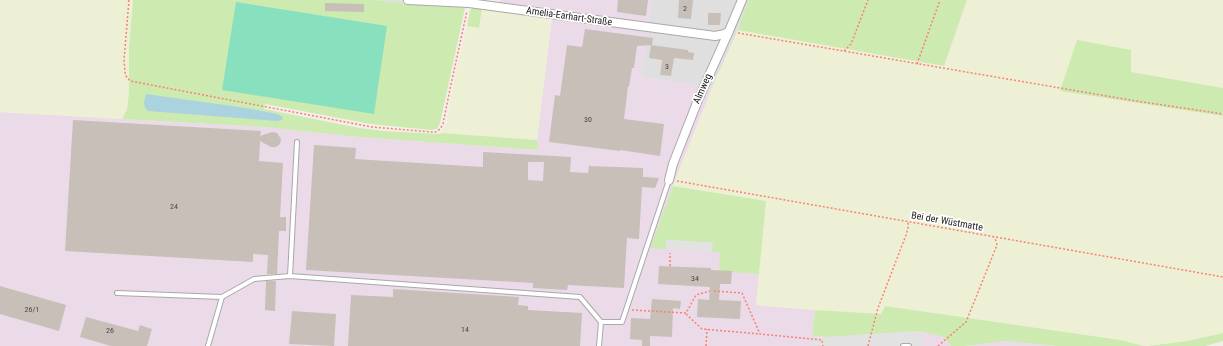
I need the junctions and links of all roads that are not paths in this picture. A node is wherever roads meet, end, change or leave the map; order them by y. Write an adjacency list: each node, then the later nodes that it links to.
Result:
1 (408, 0): 3 (street, Amelia-Earhart-Straße)
2 (742, 0): 4 (street, Almweg)
3 (469, 2): 4 (street, Amelia-Earhart-Straße)
4 (729, 31): 6 (street, Almweg)
5 (297, 142): 7 (lane)
6 (669, 180): 10 (lane)
7 (290, 276): 9 (lane); 10 (lane)
8 (117, 293): 9 (lane)
9 (222, 297): 11 (lane)
10 (601, 322): 12 (lane)
11 (208, 346)
12 (599, 346)
13 (903, 346): 14 (lane)
14 (908, 346)

